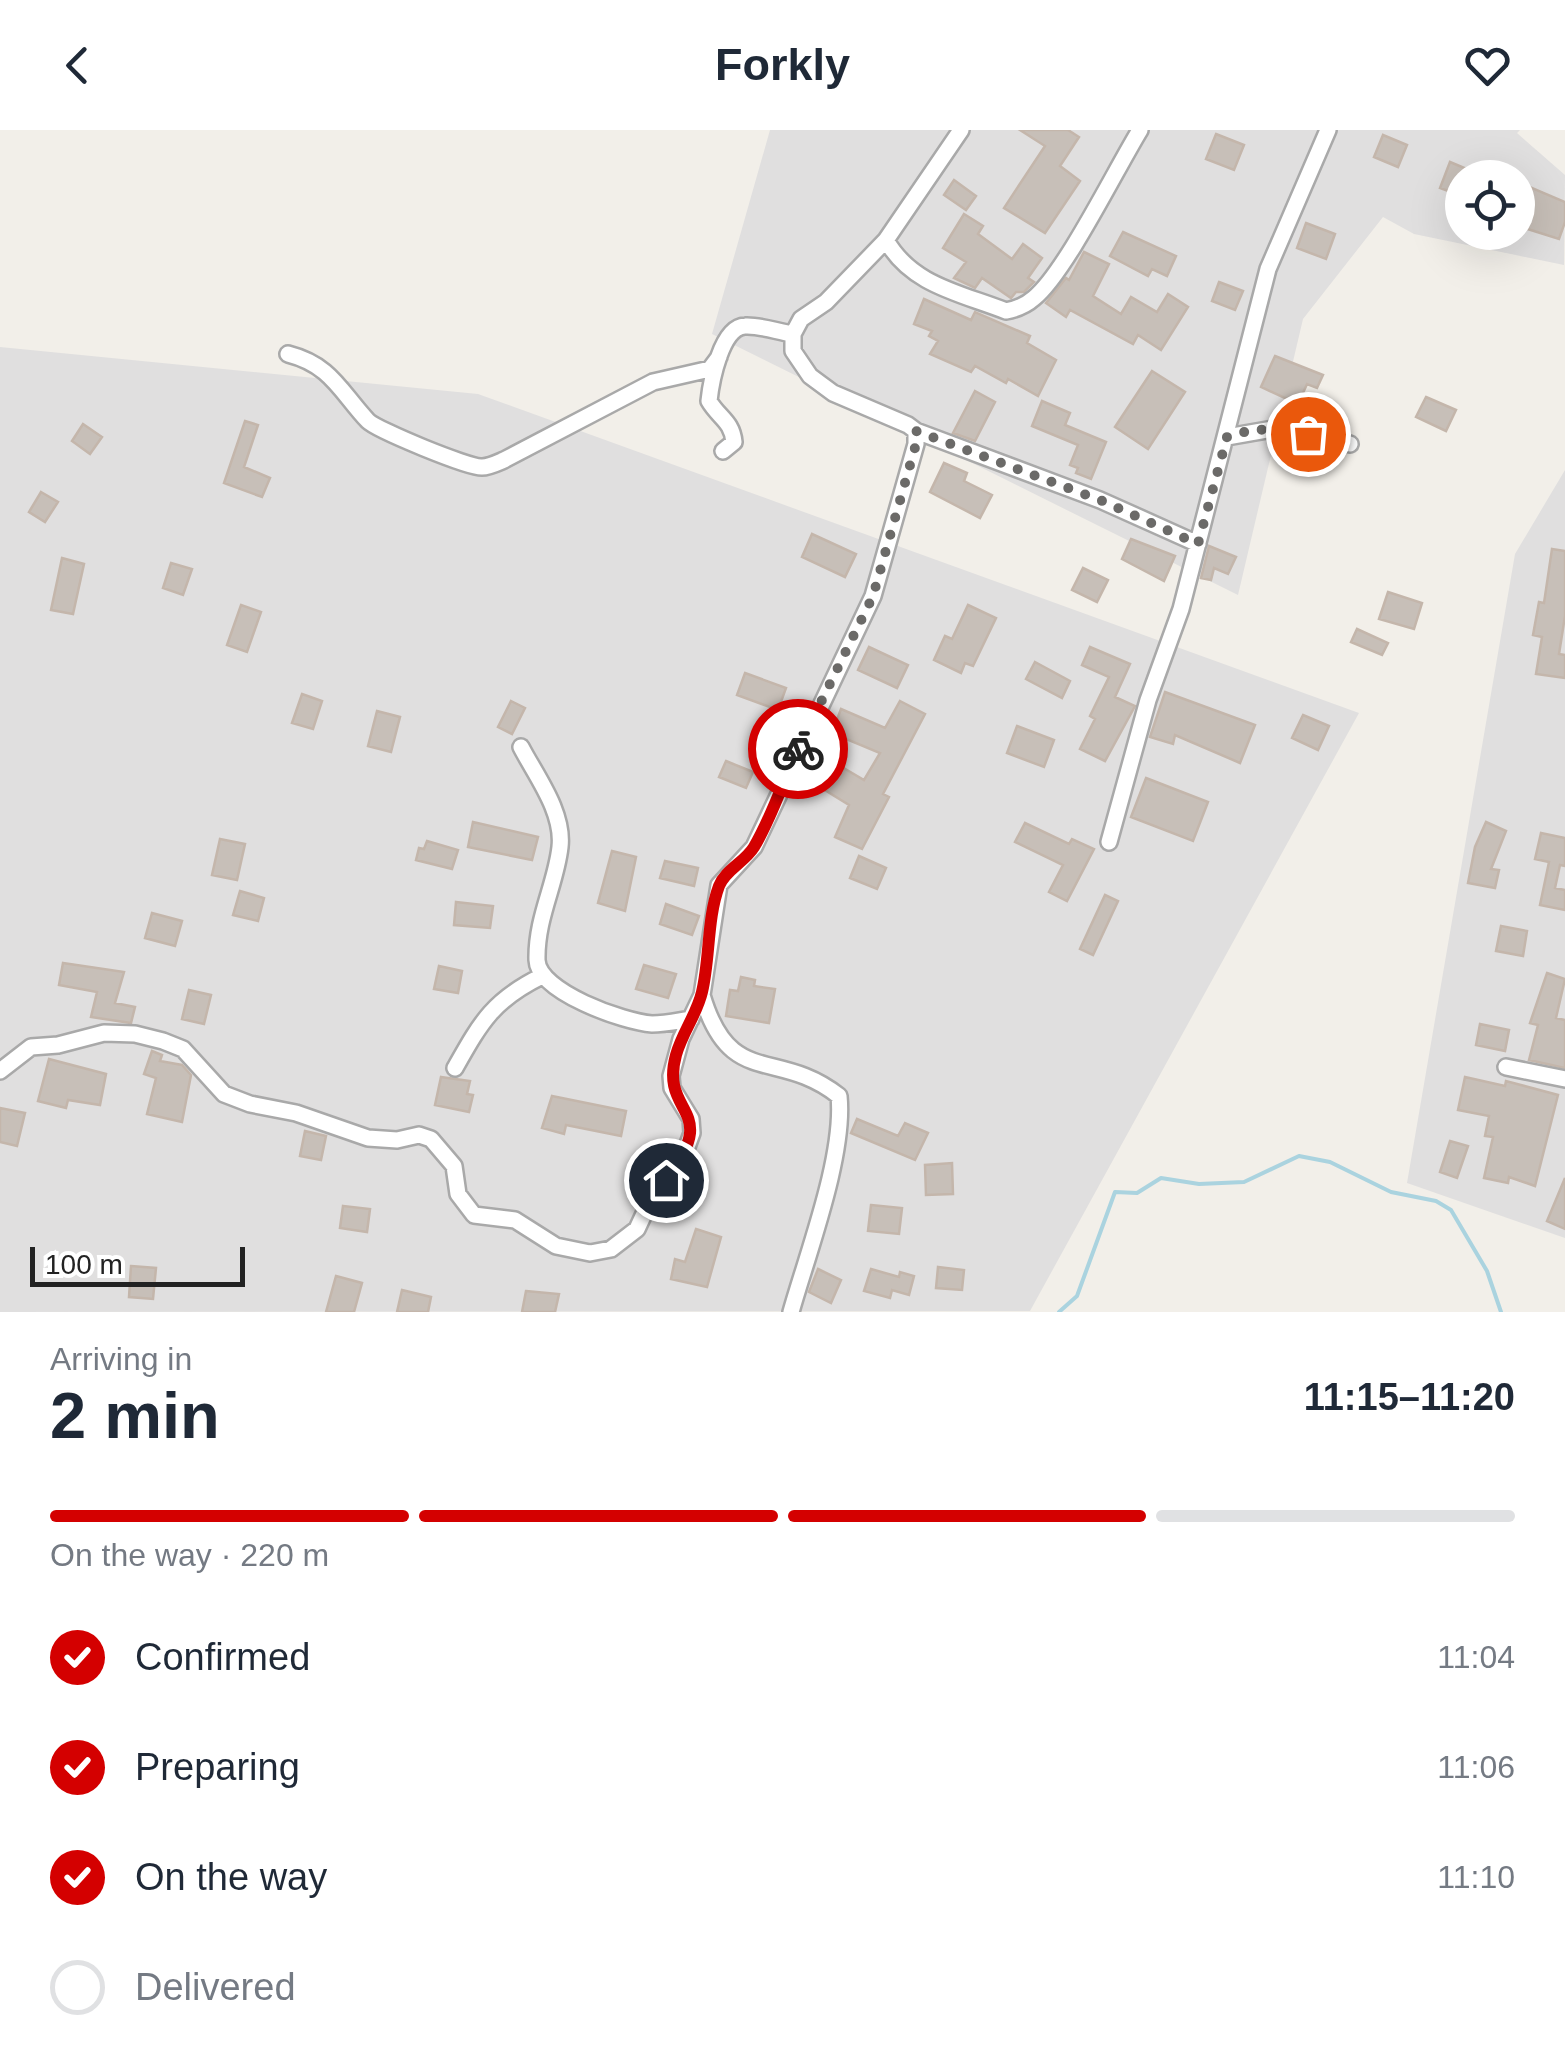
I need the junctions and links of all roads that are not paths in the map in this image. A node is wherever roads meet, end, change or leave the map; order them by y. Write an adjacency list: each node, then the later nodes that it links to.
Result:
1 (960, 130): 4 (street)
2 (1140, 130): 4 (street)
3 (1328, 130): 9 (street)
4 (886, 240): 5 (street)
5 (793, 334): 7 (street); 8 (street)
6 (288, 354): 7 (street)
7 (719, 357): 11 (street)
8 (916, 431): 12 (street); 16 (street)
9 (1227, 437): 10 (street); 12 (street)
10 (1350, 444)
11 (723, 451)
12 (1198, 544): 14 (street)
13 (521, 747): 15 (street)
14 (1109, 842)
15 (542, 976): 17 (street); 19 (street)
16 (702, 996): 17 (street); 22 (street)
17 (691, 1020): 20 (street)
18 (1506, 1067): 21 (street)
19 (455, 1068)
20 (0, 1070)
21 (1565, 1078)
22 (791, 1312)

